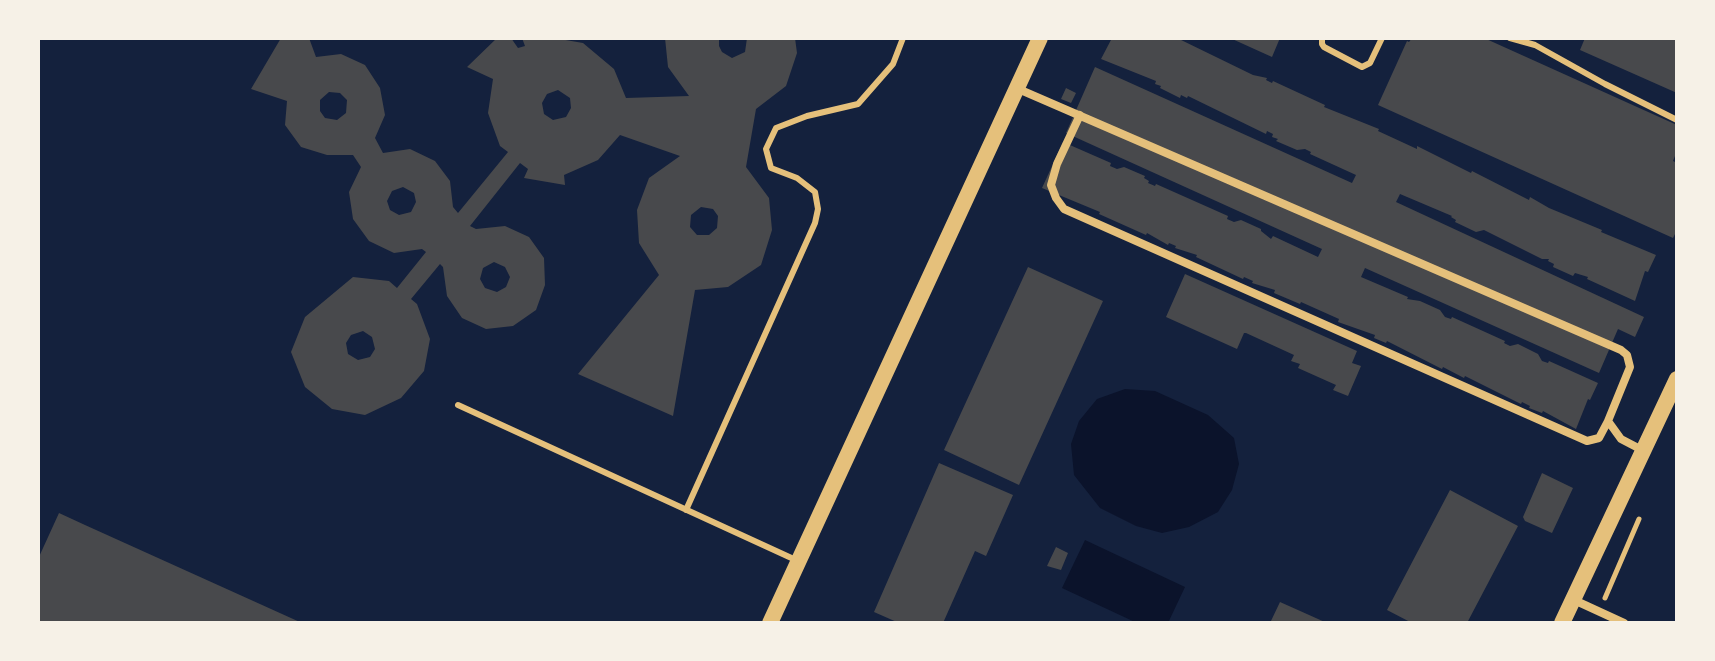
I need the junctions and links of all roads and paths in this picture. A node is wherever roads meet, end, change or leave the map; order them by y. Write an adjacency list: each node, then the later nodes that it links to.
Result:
1 (903, 38): 13 (lane)
2 (1040, 38): 6 (main road)
3 (1322, 38): 5 (lane)
4 (1510, 38): 8 (lane)
5 (1380, 39)
6 (1016, 88): 7 (street); 15 (main road)
7 (1080, 115): 11 (street); 11 (street)
8 (1677, 120)
9 (1677, 379): 12 (main road)
10 (458, 405): 13 (lane)
11 (1608, 421): 12 (street)
12 (1645, 452): 16 (main road)
13 (686, 510): 15 (lane)
14 (1641, 514): 17 (path)
15 (798, 561): 18 (main road)
16 (1573, 599): 17 (street); 19 (main road)
17 (1599, 612): 20 (street)
18 (770, 623)
19 (1562, 623)
20 (1624, 623)

